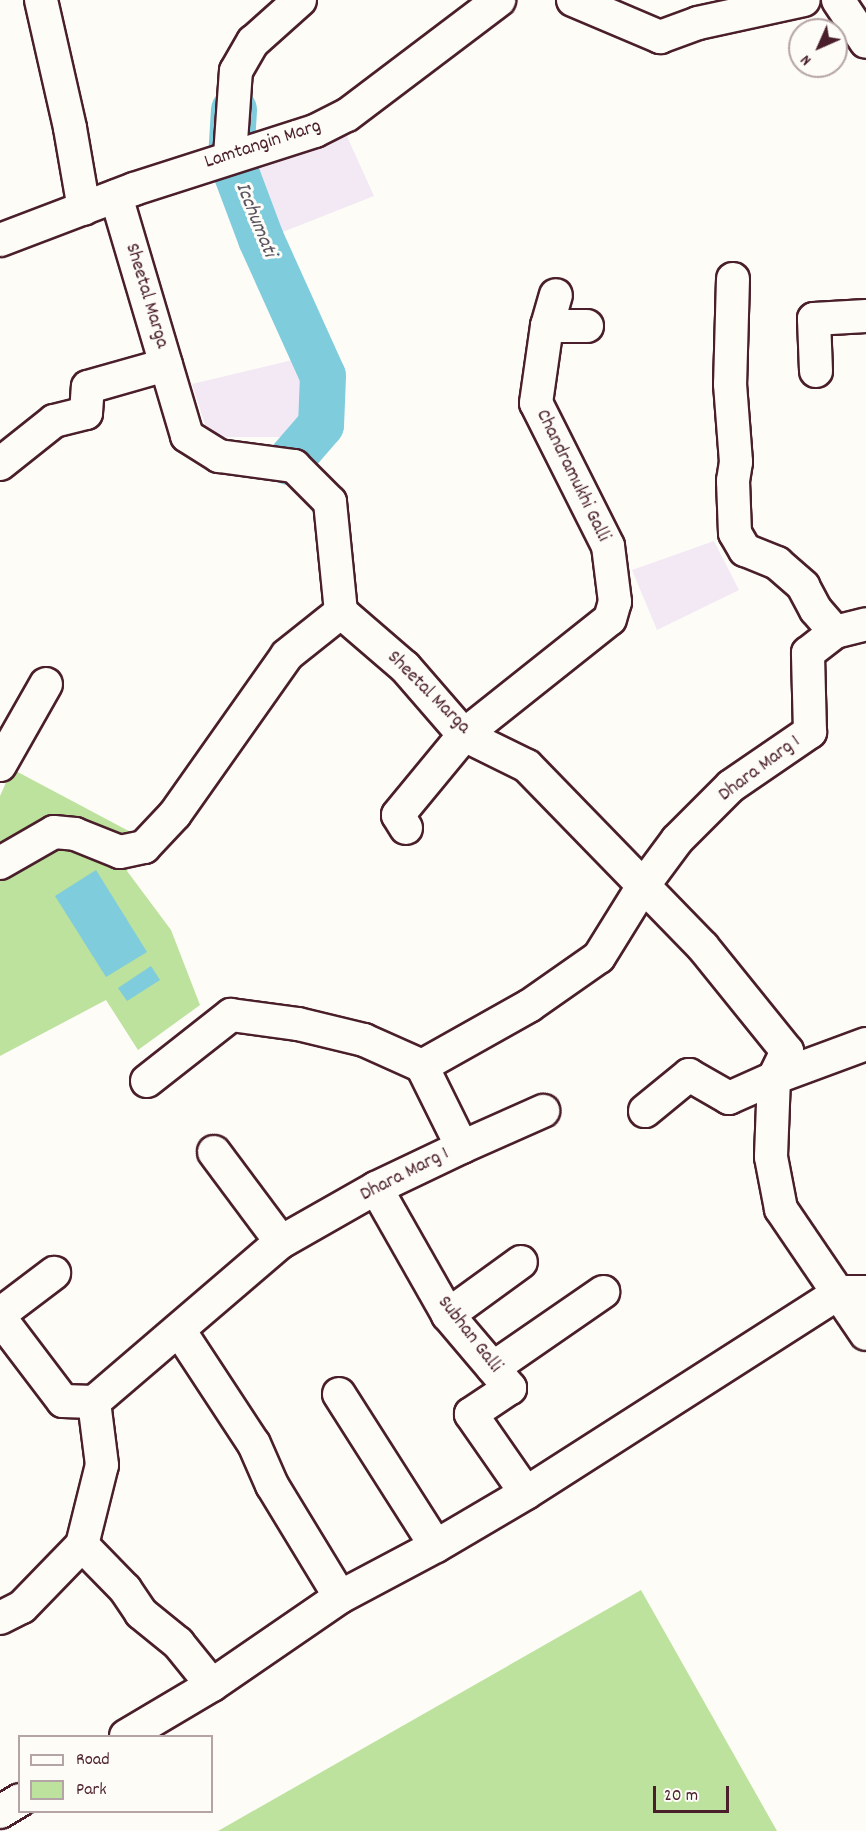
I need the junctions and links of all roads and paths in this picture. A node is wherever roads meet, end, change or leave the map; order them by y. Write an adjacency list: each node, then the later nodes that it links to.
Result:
1 (41, 0): 10 (street)
2 (300, 0): 8 (street)
3 (499, 0): 8 (street, Lamtangin Marg)
4 (573, 0): 5 (street)
5 (804, 0)
6 (838, 0): 7 (street)
7 (866, 42)
8 (230, 156): 9 (street, Lamtangin Marg)
9 (116, 196): 10 (street, Lamtangin Marg); 17 (street, Sheetal Marga)
10 (84, 209): 11 (street, Lamtangin Marg)
11 (0, 240)
12 (734, 279): 22 (street)
13 (556, 295): 15 (street, Chandramukhi Galli)
14 (866, 316): 18 (street)
15 (547, 326): 16 (street); 24 (street, Chandramukhi Galli)
16 (587, 326)
17 (166, 365): 19 (street); 20 (street, Sheetal Marga)
18 (816, 371)
19 (0, 464)
20 (341, 612): 24 (street, Sheetal Marga); 27 (street)
21 (866, 624): 22 (street)
22 (835, 633): 28 (street, Dhara Marg 1)
23 (46, 684): 25 (street)
24 (464, 735): 26 (street, Chandramukhi Galli); 28 (street, Sheetal Marga)
25 (0, 765)
26 (406, 828)
27 (0, 863)
28 (643, 886): 30 (street, Dhara Marg 1); 31 (street, Sheetal Marga)
29 (866, 1044): 31 (street)
30 (422, 1066): 32 (street); 35 (street, Dhara Marg 1)
31 (774, 1077): 34 (street); 42 (street, Sheetal Marga)
32 (147, 1081)
33 (543, 1111): 35 (street)
34 (645, 1111)
35 (462, 1147): 37 (street, Dhara Marg 1)
36 (214, 1152): 38 (street)
37 (376, 1188): 38 (street, Dhara Marg 1); 43 (street, Subhan Galli)
38 (282, 1242): 45 (street, Dhara Marg 1)
39 (521, 1262): 43 (street)
40 (54, 1273): 44 (street)
41 (603, 1292): 47 (street)
42 (853, 1292): 46 (street, Sheetal Marga); 50 (street)
43 (448, 1315): 47 (street, Subhan Galli)
44 (0, 1316): 49 (street)
45 (178, 1330): 49 (street, Dhara Marg 1); 53 (street)
46 (866, 1334)
47 (493, 1368): 50 (street, Subhan Galli)
48 (339, 1394): 52 (street)
49 (94, 1402): 51 (street)
50 (526, 1493): 52 (street)
51 (82, 1545): 54 (street); 55 (street)
52 (436, 1546): 53 (street)
53 (340, 1597): 55 (street)
54 (0, 1618)
55 (212, 1685): 56 (street)
56 (129, 1735)
57 (18, 1801): 58 (street)
58 (0, 1812)

